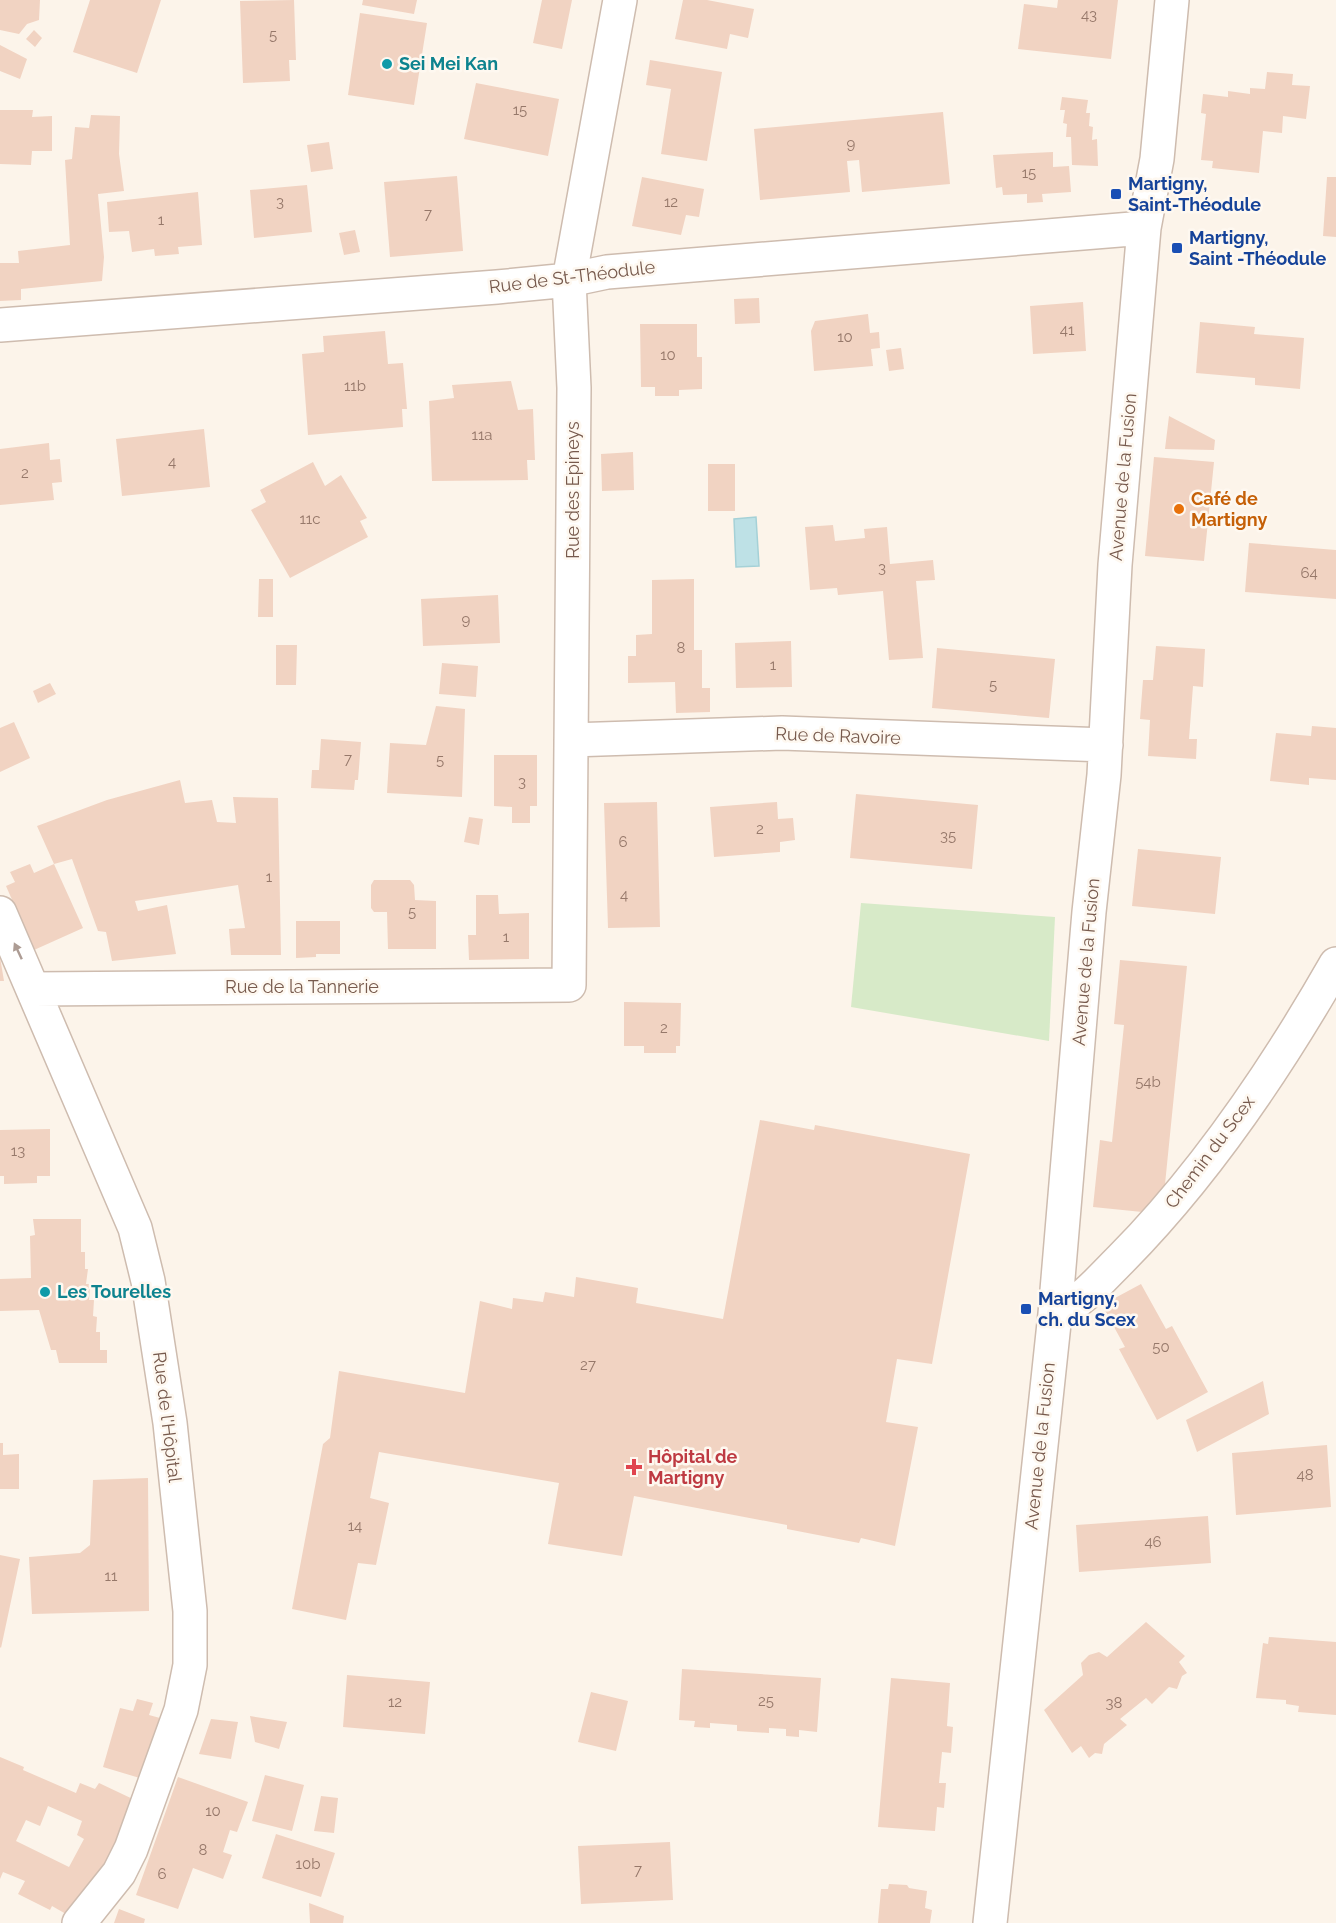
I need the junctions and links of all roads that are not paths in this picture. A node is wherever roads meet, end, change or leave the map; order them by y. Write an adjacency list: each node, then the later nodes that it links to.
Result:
1 (621, 0): 4 (street, Rue des Epineys)
2 (1172, 0): 3 (street, Avenue de la Fusion)
3 (1144, 228): 4 (street, Rue de St-Théodule); 7 (street, Avenue de la Fusion)
4 (569, 280): 5 (street, Rue de St-Théodule); 6 (street, Rue des Epineys)
5 (0, 325)
6 (571, 740): 7 (street, Rue de Ravoire); 10 (street, Rue des Epineys)
7 (1106, 745): 12 (street, Avenue de la Fusion)
8 (0, 913): 11 (street, Rue de l'Hôpital, one-way to 8)
9 (1336, 964): 12 (street, Chemin du Scex)
10 (569, 985): 11 (street, Rue de la Tannerie)
11 (34, 989): 13 (street, Rue de l'Hôpital)
12 (1055, 1314): 14 (street, Avenue de la Fusion)
13 (79, 1923)
14 (990, 1923)

